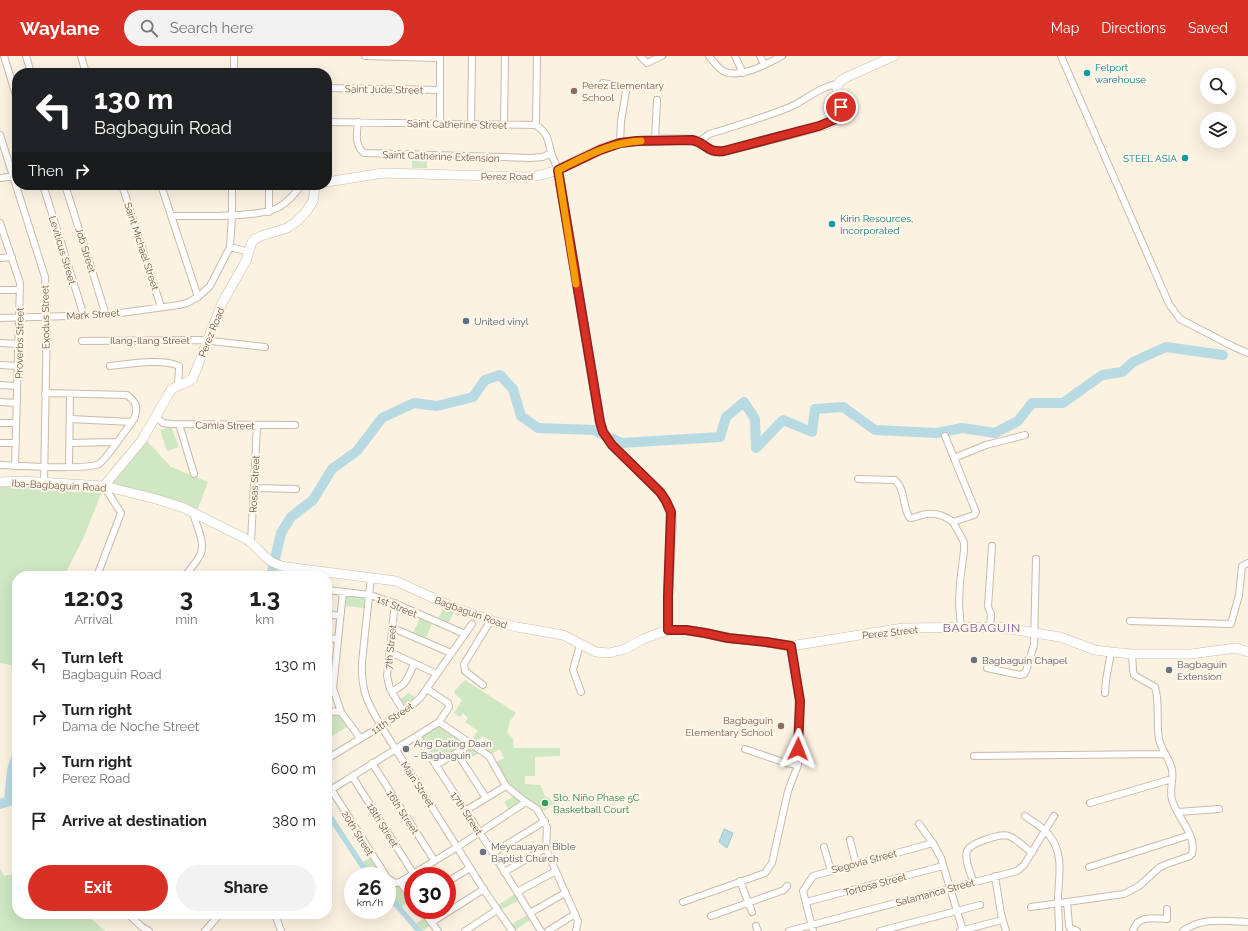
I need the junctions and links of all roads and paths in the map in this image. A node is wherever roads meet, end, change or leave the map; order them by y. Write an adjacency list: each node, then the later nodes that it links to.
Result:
1 (4, 56): 23 (street)
2 (26, 56): 19 (street)
3 (81, 56): 20 (street)
4 (234, 56): 21 (street)
5 (366, 56): 17 (street)
6 (472, 56): 32 (street)
7 (505, 56): 33 (street)
8 (537, 56): 34 (street)
9 (640, 56): 10 (street)
10 (662, 56)
11 (709, 56): 22 (street)
12 (735, 56): 22 (street)
13 (760, 56): 18 (street)
14 (782, 56): 18 (street)
15 (894, 56): 25 (street)
16 (1061, 56): 77 (street)
17 (440, 57): 27 (street)
18 (764, 64): 22 (street)
19 (30, 68)
20 (85, 68)
21 (234, 68)
22 (743, 73)
23 (12, 82)
24 (603, 82): 38 (street)
25 (837, 84): 37 (street); 37 (street, Perez Road)
26 (332, 88): 27 (street, Saint Jude Street)
27 (440, 90): 31 (street)
28 (657, 100): 36 (street)
29 (332, 122): 30 (street, Saint Catherine Street)
30 (358, 122): 31 (street, Saint Catherine Street); 39 (street, Saint Catherine Extension)
31 (440, 124): 32 (street, Saint Catherine Street)
32 (471, 124): 33 (street, Saint Catherine Street)
33 (504, 124): 34 (street, Saint Catherine Street)
34 (536, 125): 39 (street)
35 (0, 135): 40 (street, Exodus Street)
36 (655, 140): 37 (street, Perez Road); 38 (street, Perez Road)
37 (699, 142)
38 (620, 143): 41 (street, Perez Road)
39 (551, 153): 41 (street)
40 (12, 169)
41 (558, 170): 44 (street, Perez Road); 138 (street)
42 (12, 177): 43 (street)
43 (0, 178)
44 (332, 181)
45 (19, 190): 69 (street, Exodus Street)
46 (45, 190): 68 (street, Leviticus Street)
47 (68, 190): 67 (street, Job Street)
48 (124, 190): 66 (street, Saint Michael Street)
49 (163, 190): 56 (street)
50 (232, 190): 55 (street)
51 (269, 190): 54 (street)
52 (297, 190): 54 (street)
53 (314, 190): 60 (street, Perez Road)
54 (269, 212): 55 (street)
55 (232, 215): 56 (street); 59 (street)
56 (172, 216): 65 (street)
57 (0, 223): 58 (street, Proverbs Street)
58 (2, 235): 61 (street, Proverbs Street)
59 (230, 247): 60 (street); 65 (street)
60 (249, 252): 72 (street, Perez Road)
61 (12, 256): 62 (street); 64 (street, Proverbs Street)
62 (0, 258)
63 (0, 290): 64 (street)
64 (20, 290): 71 (street, Proverbs Street)
65 (198, 297): 66 (street, Mark Street)
66 (161, 307): 67 (street, Mark Street)
67 (106, 315): 68 (street, Mark Street)
68 (84, 316): 69 (street, Mark Street)
69 (47, 317): 71 (street, Mark Street); 84 (street, Exodus Street)
70 (0, 318): 71 (street, Mark Street)
71 (20, 318): 75 (street, Proverbs Street)
72 (207, 340): 73 (street, Ilang-Ilang Street); 76 (street, Ilang-Ilang Street); 82 (street, Perez Road)
73 (82, 341)
74 (0, 343): 75 (street)
75 (19, 344): 79 (street, Proverbs Street)
76 (265, 347)
77 (1248, 353)
78 (0, 365): 79 (street)
79 (18, 366): 83 (street, Proverbs Street)
80 (110, 366): 82 (street)
81 (0, 385): 83 (street)
82 (178, 385): 88 (street, Perez Road)
83 (18, 386): 87 (street, Proverbs Street)
84 (45, 393): 85 (street); 105 (street, Exodus Street)
85 (70, 394): 89 (street); 90 (street)
86 (0, 402): 87 (street)
87 (17, 403): 92 (street, Proverbs Street)
88 (156, 417): 93 (street, Camia Street); 111 (street, Perez Road)
89 (70, 419): 90 (street); 101 (street)
90 (132, 422): 98 (street)
91 (0, 423): 92 (street)
92 (16, 423): 100 (street, Proverbs Street)
93 (179, 424): 95 (street, Camia Street); 107 (street)
94 (296, 425): 95 (street, Camia Street)
95 (256, 426): 112 (street, Rosas Street)
96 (1026, 435): 102 (street)
97 (945, 436): 102 (street)
98 (116, 442): 101 (street); 106 (street)
99 (0, 443): 100 (street)
100 (16, 443): 104 (street, Proverbs Street)
101 (69, 443): 106 (street)
102 (954, 458): 115 (street)
103 (0, 465): 104 (street)
104 (15, 466): 105 (street)
105 (43, 466): 106 (street); 110 (street, Exodus Street)
106 (69, 467)
107 (194, 474)
108 (858, 479): 115 (street)
109 (0, 482): 110 (street, Iba-Bagbaguin Road)
110 (44, 482): 111 (street, Iba-Bagbaguin Road)
111 (104, 486): 114 (street, Iba-Bagbaguin Road); 120 (street)
112 (254, 488): 113 (street); 116 (street, Rosas Street)
113 (296, 489)
114 (193, 513): 116 (street, Iba-Bagbaguin Road); 121 (street)
115 (953, 522): 137 (street)
116 (251, 542): 122 (street, Iba-Bagbaguin Road)
117 (992, 546): 135 (street)
118 (1036, 559): 139 (street)
119 (1248, 563): 133 (street)
120 (100, 571)
121 (188, 571)
122 (322, 571)
123 (332, 572): 124 (street, Iba-Bagbaguin Road)
124 (370, 577): 125 (street, Iba-Bagbaguin Road); 128 (street, Main Street)
125 (385, 579): 132 (street, Bagbaguin Road)
126 (332, 591): 127 (street, 1st Street)
127 (343, 592): 128 (street, 1st Street); 131 (street)
128 (369, 594): 129 (street, 1st Street); 166 (street, Main Street)
129 (395, 603): 136 (street, 7th Street); 140 (street, 1st Street)
130 (332, 615): 131 (street)
131 (340, 616): 142 (street)
132 (491, 620): 143 (street, Bagbaguin Road); 156 (street)
133 (1130, 621)
134 (472, 624): 140 (street, 11th Street)
135 (990, 627): 137 (street, Perez Street); 139 (street, Perez Street)
136 (393, 628): 145 (street, 7th Street); 148 (street)
137 (962, 628): 144 (street, Perez Street)
138 (668, 630): 143 (street, Bagbaguin Road); 144 (street, Bagbaguin Road)
139 (1034, 633): 146 (street, Perez Street); 153 (street)
140 (464, 634): 148 (street, 11th Street)
141 (332, 638): 142 (street)
142 (338, 639): 151 (street)
143 (580, 645): 160 (street)
144 (791, 646): 178 (street)
145 (390, 652): 152 (street); 158 (street, 7th Street)
146 (1111, 652): 149 (street, Perez Street); 161 (street)
147 (1248, 652): 149 (street)
148 (451, 653): 154 (street, 11th Street)
149 (1132, 654): 173 (street)
150 (332, 663): 151 (street)
151 (335, 663): 155 (street)
152 (414, 664): 154 (street); 158 (street)
153 (987, 668)
154 (437, 674): 157 (street, 11th Street)
155 (332, 677)
156 (483, 685)
157 (427, 689): 164 (street, 11th Street); 165 (street)
158 (392, 691): 164 (street, 7th Street)
159 (332, 692): 163 (street)
160 (581, 692)
161 (1105, 693)
162 (332, 711): 163 (street)
163 (341, 712): 168 (street)
164 (404, 712): 166 (street, 11th Street)
165 (439, 722): 167 (street); 169 (street)
166 (380, 726): 168 (street, 11th Street); 170 (street, Main Street)
167 (416, 736): 170 (street); 177 (street, 17th Street)
168 (360, 738): 174 (street, 11th Street)
169 (471, 744): 172 (street); 181 (street)
170 (395, 749): 176 (street); 199 (street, Main Street)
171 (745, 749): 178 (street)
172 (457, 753): 177 (street); 184 (street)
173 (1164, 754): 175 (street); 180 (street)
174 (332, 756)
175 (974, 756)
176 (372, 763): 179 (street); 204 (street, 16th Street)
177 (436, 765): 188 (street, 17th Street)
178 (798, 765): 218 (street)
179 (352, 776): 182 (street); 208 (street, 18th Street)
180 (1172, 779): 186 (street); 189 (street)
181 (506, 786): 184 (street); 185 (street)
182 (332, 787)
183 (332, 794): 207 (street, 20th Street)
184 (486, 798): 188 (street)
185 (526, 802): 192 (street); 195 (street)
186 (1090, 802)
187 (1219, 809): 189 (street)
188 (465, 811): 195 (street, 17th Street)
189 (1178, 812): 196 (street)
190 (1025, 816): 194 (street)
191 (1054, 816): 194 (street, Salamanca Street)
192 (545, 821): 201 (street); 202 (street)
193 (920, 824): 198 (street)
194 (1045, 830): 203 (street, Salamanca Street); 231 (street)
195 (479, 832): 199 (street); 202 (street, 17th Street)
196 (1190, 835): 210 (street); 229 (street)
197 (850, 840): 205 (street)
198 (933, 843): 205 (street, Segovia Street); 206 (street)
199 (458, 847): 204 (street); 211 (street, Main Street)
200 (824, 847): 212 (street)
201 (546, 848): 213 (street); 214 (street)
202 (493, 853): 214 (street, 17th Street)
203 (1032, 853): 215 (street, Salamanca Street); 220 (street)
204 (434, 860): 209 (street)
205 (856, 864): 212 (street, Segovia Street)
206 (943, 866): 222 (street); 228 (street, Tortosa Street)
207 (380, 867)
208 (410, 867)
209 (423, 867)
210 (1089, 867)
211 (470, 868): 216 (street); 224 (street, Main Street)
212 (831, 870): 228 (street, Segovia Street)
213 (556, 871): 225 (street); 226 (street)
214 (504, 872): 225 (street, 17th Street)
215 (994, 876): 220 (street, Salamanca Street); 245 (street)
216 (456, 877)
217 (404, 879): 219 (street)
218 (740, 881): 227 (street); 230 (street)
219 (398, 882): 223 (street)
220 (973, 882): 222 (street, Salamanca Street)
221 (787, 886): 230 (street)
222 (950, 888): 236 (street); 248 (street, Salamanca Street)
223 (404, 889)
224 (484, 889): 235 (street, Main Street); 246 (street)
225 (517, 892): 238 (street, 17th Street)
226 (565, 893): 238 (street); 239 (street)
227 (684, 902)
228 (806, 902): 248 (street)
229 (1067, 902): 231 (street); 263 (street)
230 (748, 903): 237 (street); 240 (street)
231 (1058, 903): 233 (street); 262 (street)
232 (980, 905): 236 (street)
233 (1031, 907)
234 (1167, 909): 264 (street)
235 (497, 910): 253 (street); 254 (street, Main Street)
236 (957, 911): 259 (street); 260 (street)
237 (752, 912)
238 (530, 913): 255 (street, 17th Street)
239 (575, 914): 256 (street); 257 (street)
240 (711, 916)
241 (133, 919): 249 (street)
242 (216, 919): 250 (street)
243 (277, 919): 251 (street)
244 (430, 919): 246 (street)
245 (1002, 920): 260 (street); 261 (street)
246 (432, 922): 252 (street)
247 (1248, 922): 265 (street)
248 (812, 928): 258 (street, Salamanca Street)
249 (149, 931)
250 (205, 931)
251 (281, 931)
252 (438, 931)
253 (465, 931)
254 (512, 931)
255 (542, 931)
256 (548, 931)
257 (576, 931)
258 (789, 931)
259 (880, 931)
260 (962, 931)
261 (1006, 931)
262 (1059, 931)
263 (1077, 931)
264 (1132, 931)
265 (1183, 931)

